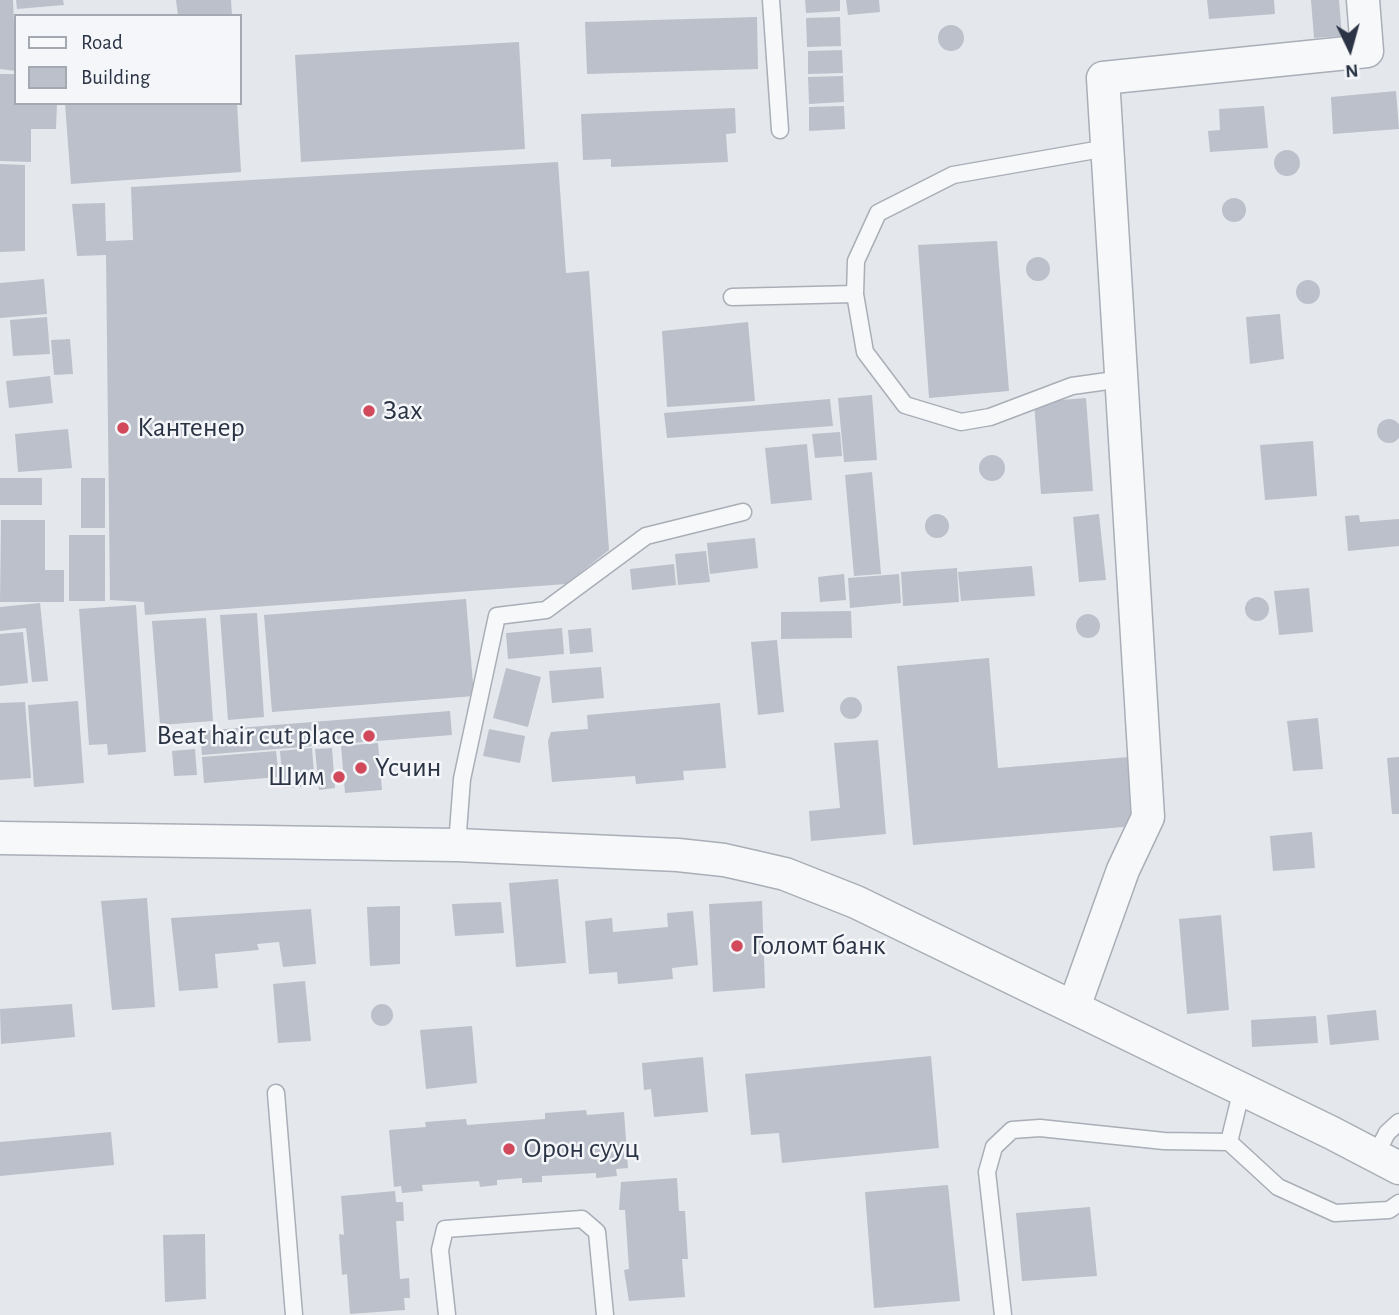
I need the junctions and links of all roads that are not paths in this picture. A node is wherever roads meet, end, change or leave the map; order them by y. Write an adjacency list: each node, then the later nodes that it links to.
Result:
1 (771, 0): 3 (lane)
2 (1363, 0): 4 (street)
3 (780, 130)
4 (1107, 148): 5 (lane); 7 (street)
5 (855, 293): 6 (lane); 7 (lane)
6 (732, 297)
7 (1122, 379): 11 (street)
8 (743, 512): 10 (lane)
9 (0, 838): 10 (street)
10 (457, 845): 11 (street)
11 (1074, 1007): 12 (street)
12 (1242, 1089): 15 (lane); 16 (street)
13 (276, 1093): 18 (lane)
14 (1399, 1122): 16 (lane)
15 (1229, 1142): 17 (lane); 21 (lane)
16 (1387, 1162)
17 (1399, 1203)
18 (295, 1315)
19 (447, 1315): 20 (lane)
20 (605, 1315)
21 (1003, 1315)

